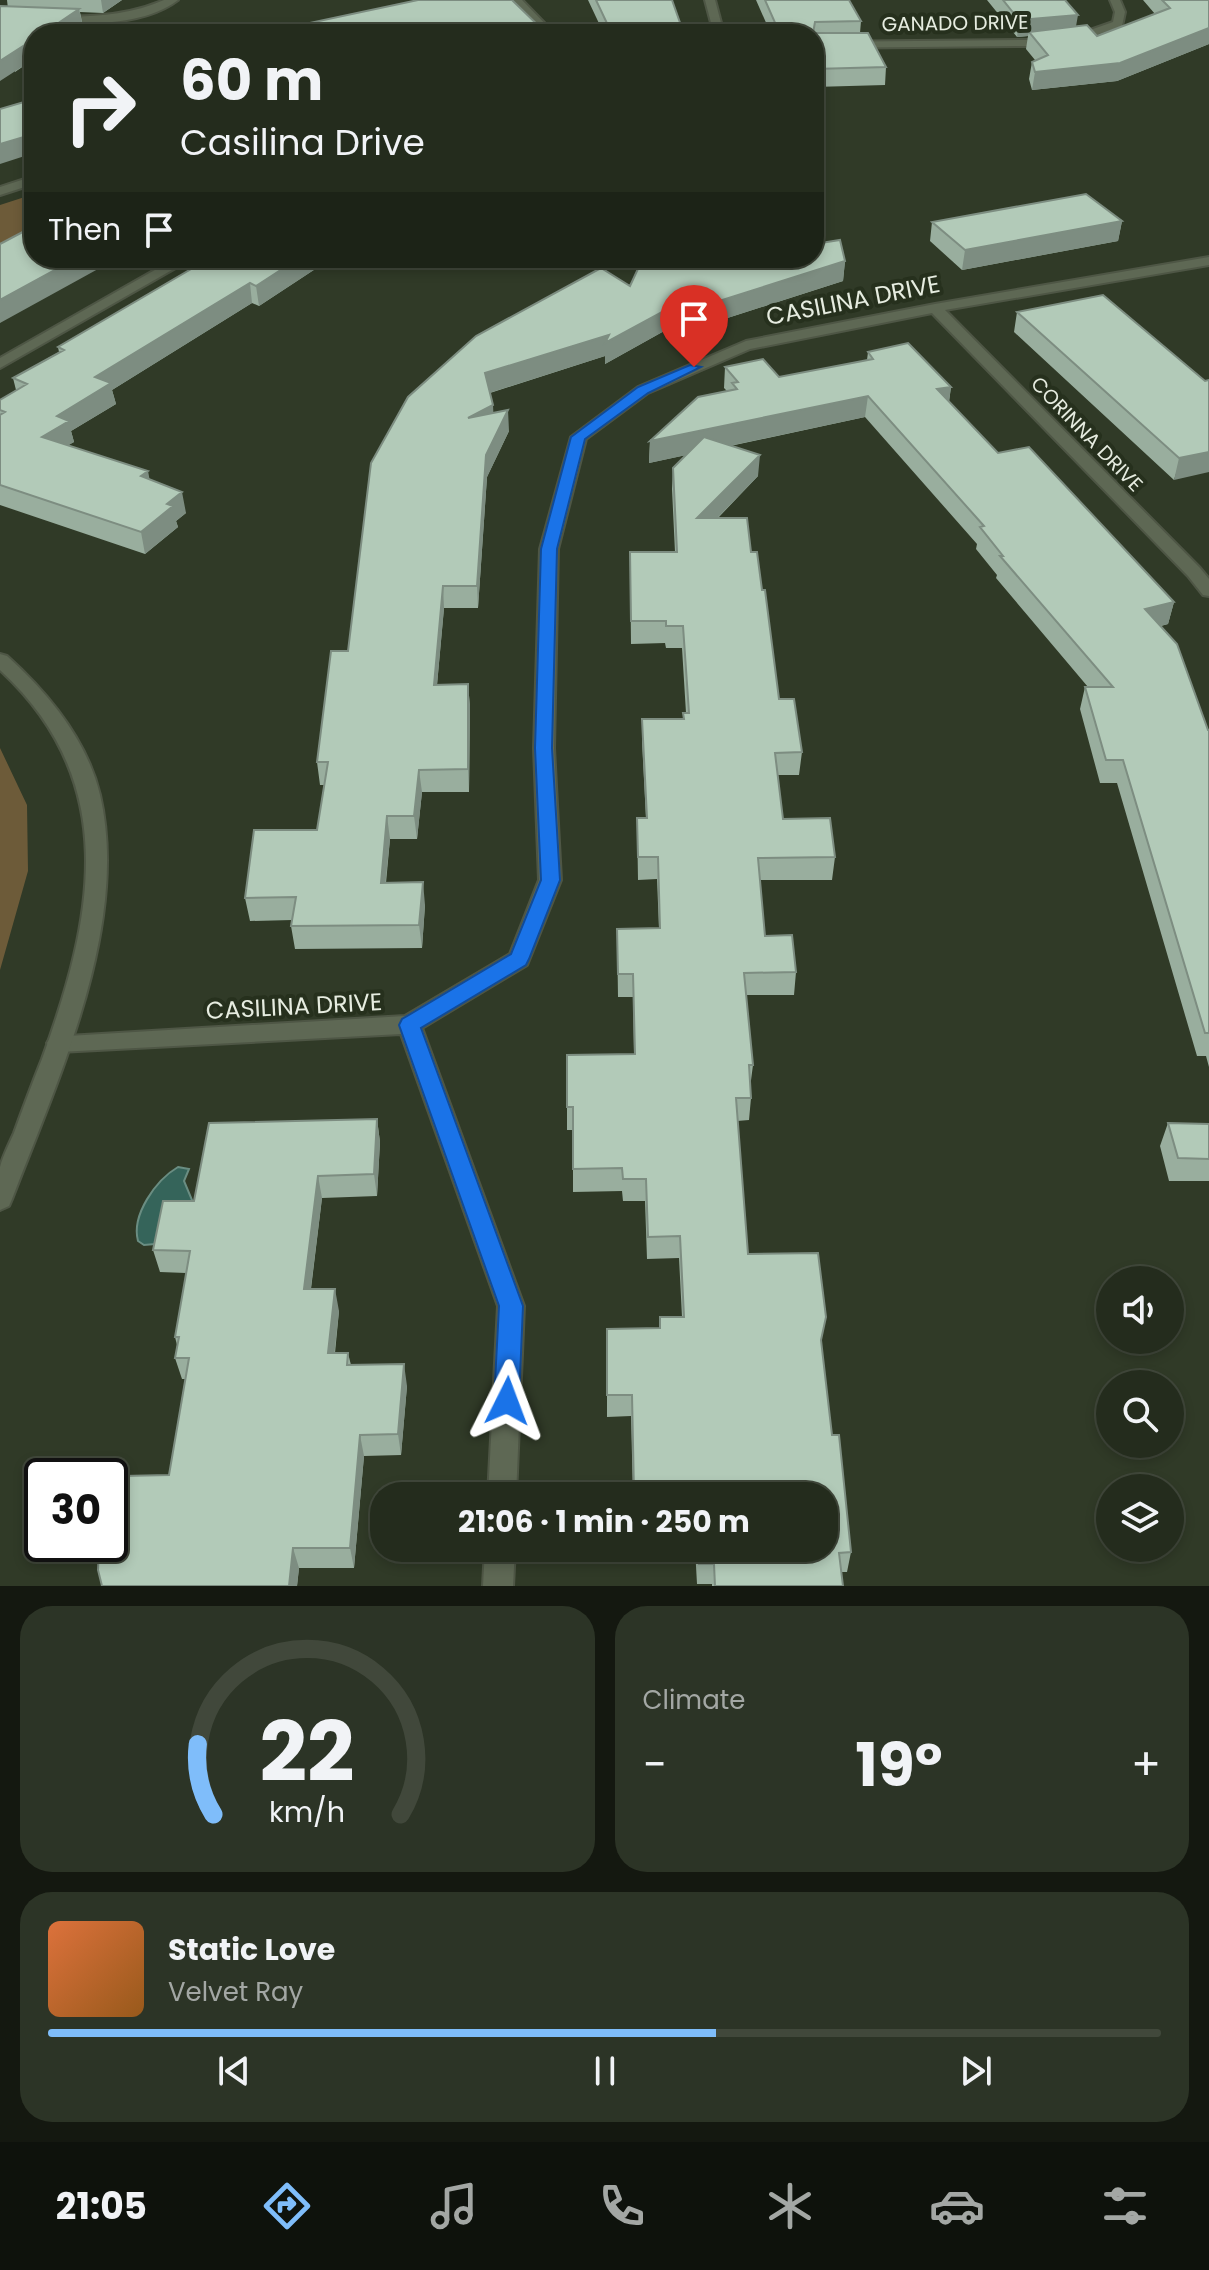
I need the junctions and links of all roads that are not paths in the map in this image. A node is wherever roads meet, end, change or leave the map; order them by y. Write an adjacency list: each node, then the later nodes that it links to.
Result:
1 (173, 0): 5 (street)
2 (516, 0): 6 (street)
3 (710, 0): 7 (street)
4 (1115, 0): 8 (street, GANADO DRIVE)
5 (0, 17)
6 (540, 24)
7 (716, 24)
8 (824, 45)
9 (24, 183): 10 (street)
10 (0, 191)
11 (1209, 261): 13 (street, CASILINA DRIVE)
12 (168, 268): 14 (street)
13 (935, 308): 15 (street, CORINNA DRIVE); 17 (street, CASILINA DRIVE)
14 (0, 364)
15 (1209, 591)
16 (0, 660): 18 (street)
17 (409, 1025): 18 (street, CASILINA DRIVE); 20 (street)
18 (59, 1043): 19 (street)
19 (0, 1199)
20 (503, 1482)
21 (499, 1562): 22 (street)
22 (498, 1586)

